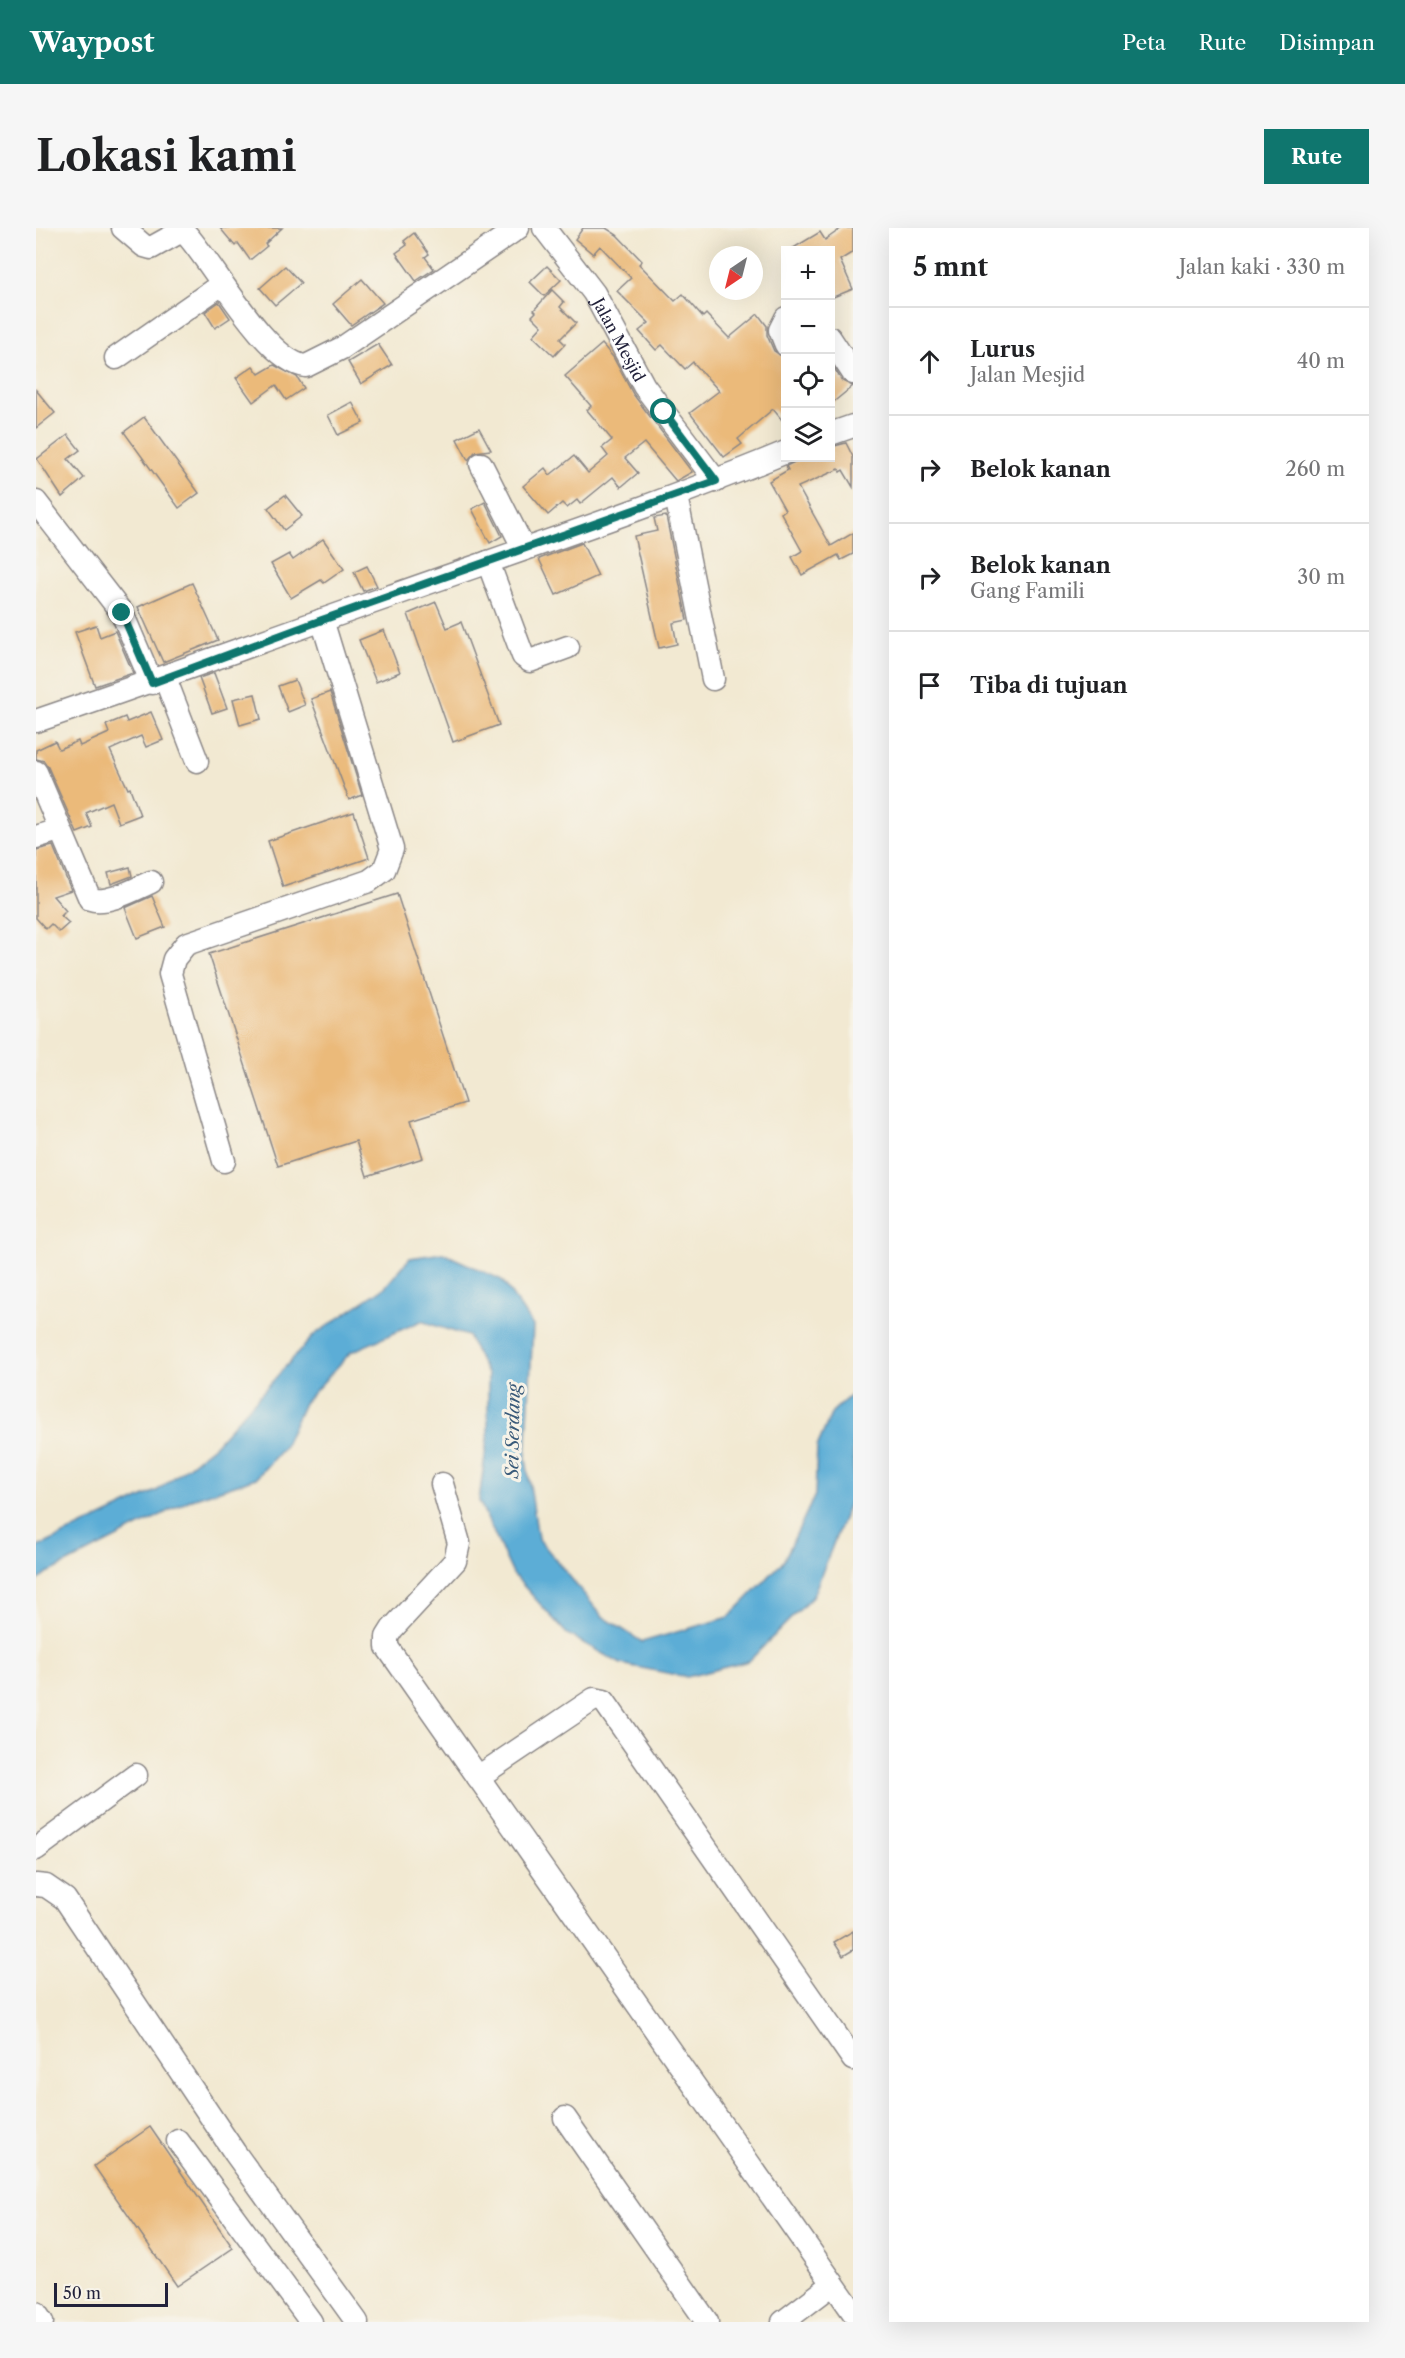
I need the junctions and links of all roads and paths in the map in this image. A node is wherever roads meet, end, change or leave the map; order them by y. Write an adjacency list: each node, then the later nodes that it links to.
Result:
1 (123, 228): 4 (street)
2 (518, 228): 4 (street)
3 (544, 228): 10 (street, Jalan Mesjid)
4 (222, 284): 6 (street)
5 (835, 344): 7 (street)
6 (117, 358)
7 (853, 373)
8 (781, 454): 10 (street)
9 (481, 464): 13 (street)
10 (716, 481): 11 (street)
11 (676, 496): 13 (street); 17 (street)
12 (36, 502): 18 (street)
13 (524, 549): 14 (street)
14 (488, 562): 15 (street); 16 (street)
15 (322, 620): 18 (street); 25 (street)
16 (568, 647)
17 (713, 679)
18 (159, 680): 19 (street); 20 (street)
19 (36, 720)
20 (197, 761)
21 (36, 772): 22 (street)
22 (59, 830): 23 (street); 24 (street)
23 (36, 837)
24 (151, 882)
25 (224, 1161)
26 (442, 1484): 28 (street)
27 (136, 1775): 29 (street)
28 (478, 1777): 31 (street); 34 (street)
29 (36, 1849)
30 (36, 1885): 39 (street)
31 (853, 2058)
32 (564, 2118): 40 (street)
33 (178, 2141): 38 (street)
34 (833, 2284): 35 (street); 41 (street)
35 (853, 2312)
36 (36, 2313): 37 (street)
37 (42, 2322)
38 (310, 2322)
39 (357, 2322)
40 (707, 2322)
41 (783, 2322)

